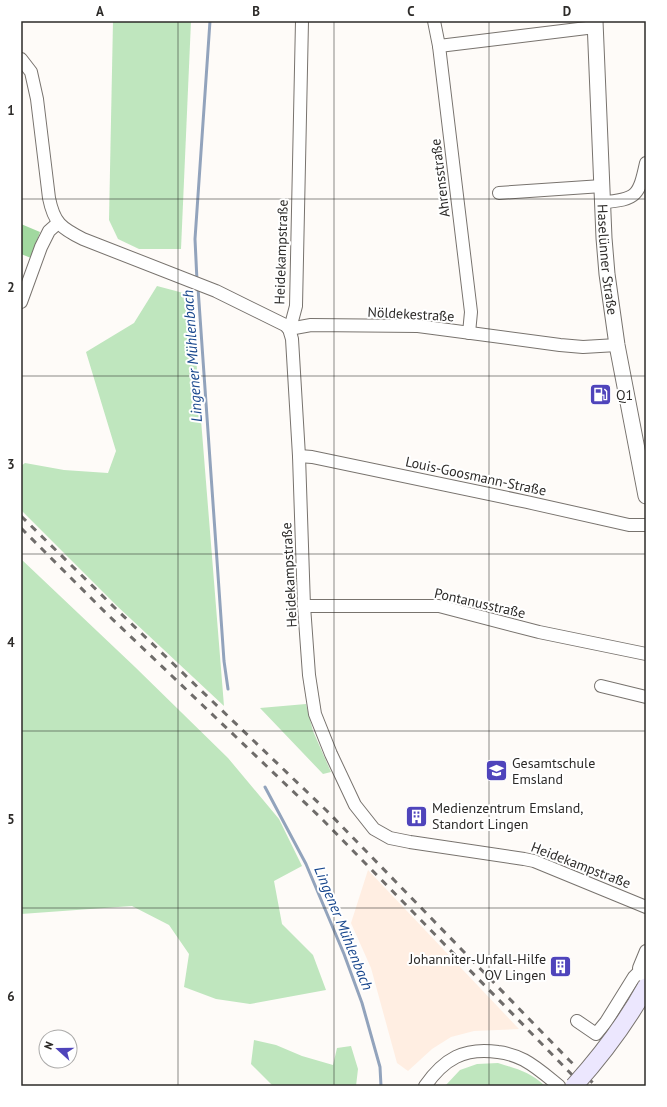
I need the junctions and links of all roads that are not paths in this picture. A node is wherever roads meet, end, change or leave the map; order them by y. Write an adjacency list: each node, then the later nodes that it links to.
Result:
1 (302, 21): 12 (street, Heidekampstraße)
2 (434, 21): 4 (street, Ahrensstraße)
3 (595, 24): 4 (street); 7 (street, Haselünner Straße)
4 (440, 46): 13 (street, Ahrensstraße)
5 (21, 59): 10 (street)
6 (646, 163): 9 (street)
7 (602, 186): 8 (street); 9 (street, Haselünner Straße)
8 (499, 193)
9 (603, 202): 14 (street, Haselünner Straße)
10 (58, 223): 11 (street); 12 (street)
11 (21, 302)
12 (289, 328): 13 (street, Nöldekestraße); 15 (street, Heidekampstraße)
13 (469, 333): 14 (street, Nöldekestraße)
14 (617, 345): 16 (street, Haselünner Straße)
15 (299, 456): 17 (street, Louis-Goosmann-Straße); 18 (street, Heidekampstraße)
16 (646, 496)
17 (646, 525)
18 (304, 606): 19 (street, Pontanusstraße); 22 (street, Heidekampstraße)
19 (646, 654)
20 (601, 686): 21 (street)
21 (646, 698)
22 (646, 907)
23 (646, 951): 24 (street)
24 (643, 974): 26 (street)
25 (646, 987): 29 (main road, bridge)
26 (577, 1020)
27 (425, 1086): 28 (street)
28 (559, 1086)
29 (574, 1086)

